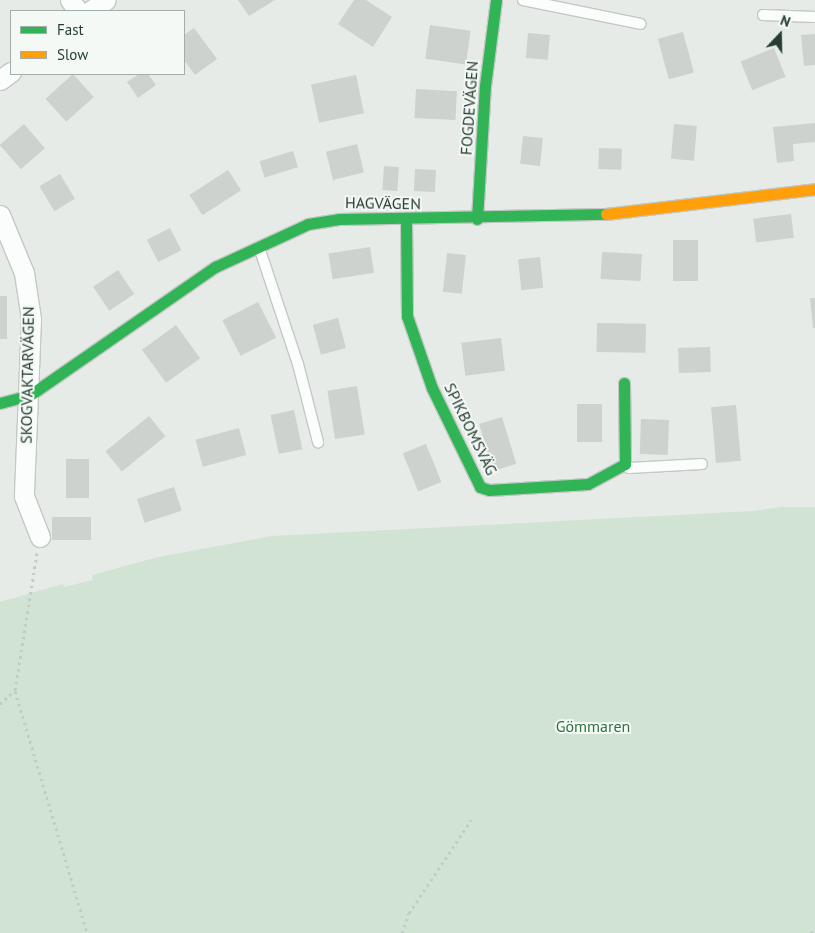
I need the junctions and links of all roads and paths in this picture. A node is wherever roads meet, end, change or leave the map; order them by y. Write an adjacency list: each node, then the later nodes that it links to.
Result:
1 (106, 0): 4 (street)
2 (496, 0): 10 (street, FOGDEVÄGEN)
3 (523, 0): 7 (lane)
4 (91, 10)
5 (763, 15): 6 (lane)
6 (815, 17)
7 (641, 24)
8 (815, 188): 10 (street, HAGVÄGEN)
9 (0, 215): 14 (street, SKOGVAKTARVÄGEN)
10 (478, 219): 11 (street, HAGVÄGEN)
11 (406, 221): 12 (street, HAGVÄGEN); 17 (street, SPIKBOMSVÄG)
12 (258, 246): 14 (street, HAGVÄGEN); 16 (lane)
13 (624, 383): 17 (street)
14 (30, 395): 15 (street, HAGVÄGEN); 19 (street, SKOGVAKTARVÄGEN)
15 (0, 403)
16 (318, 442)
17 (625, 464): 18 (lane)
18 (702, 464)
19 (40, 537): 20 (path)
20 (14, 691): 21 (path); 24 (path)
21 (0, 704)
22 (471, 820): 25 (path)
23 (815, 930): 26 (path)
24 (87, 933)
25 (402, 933)
26 (811, 933)

